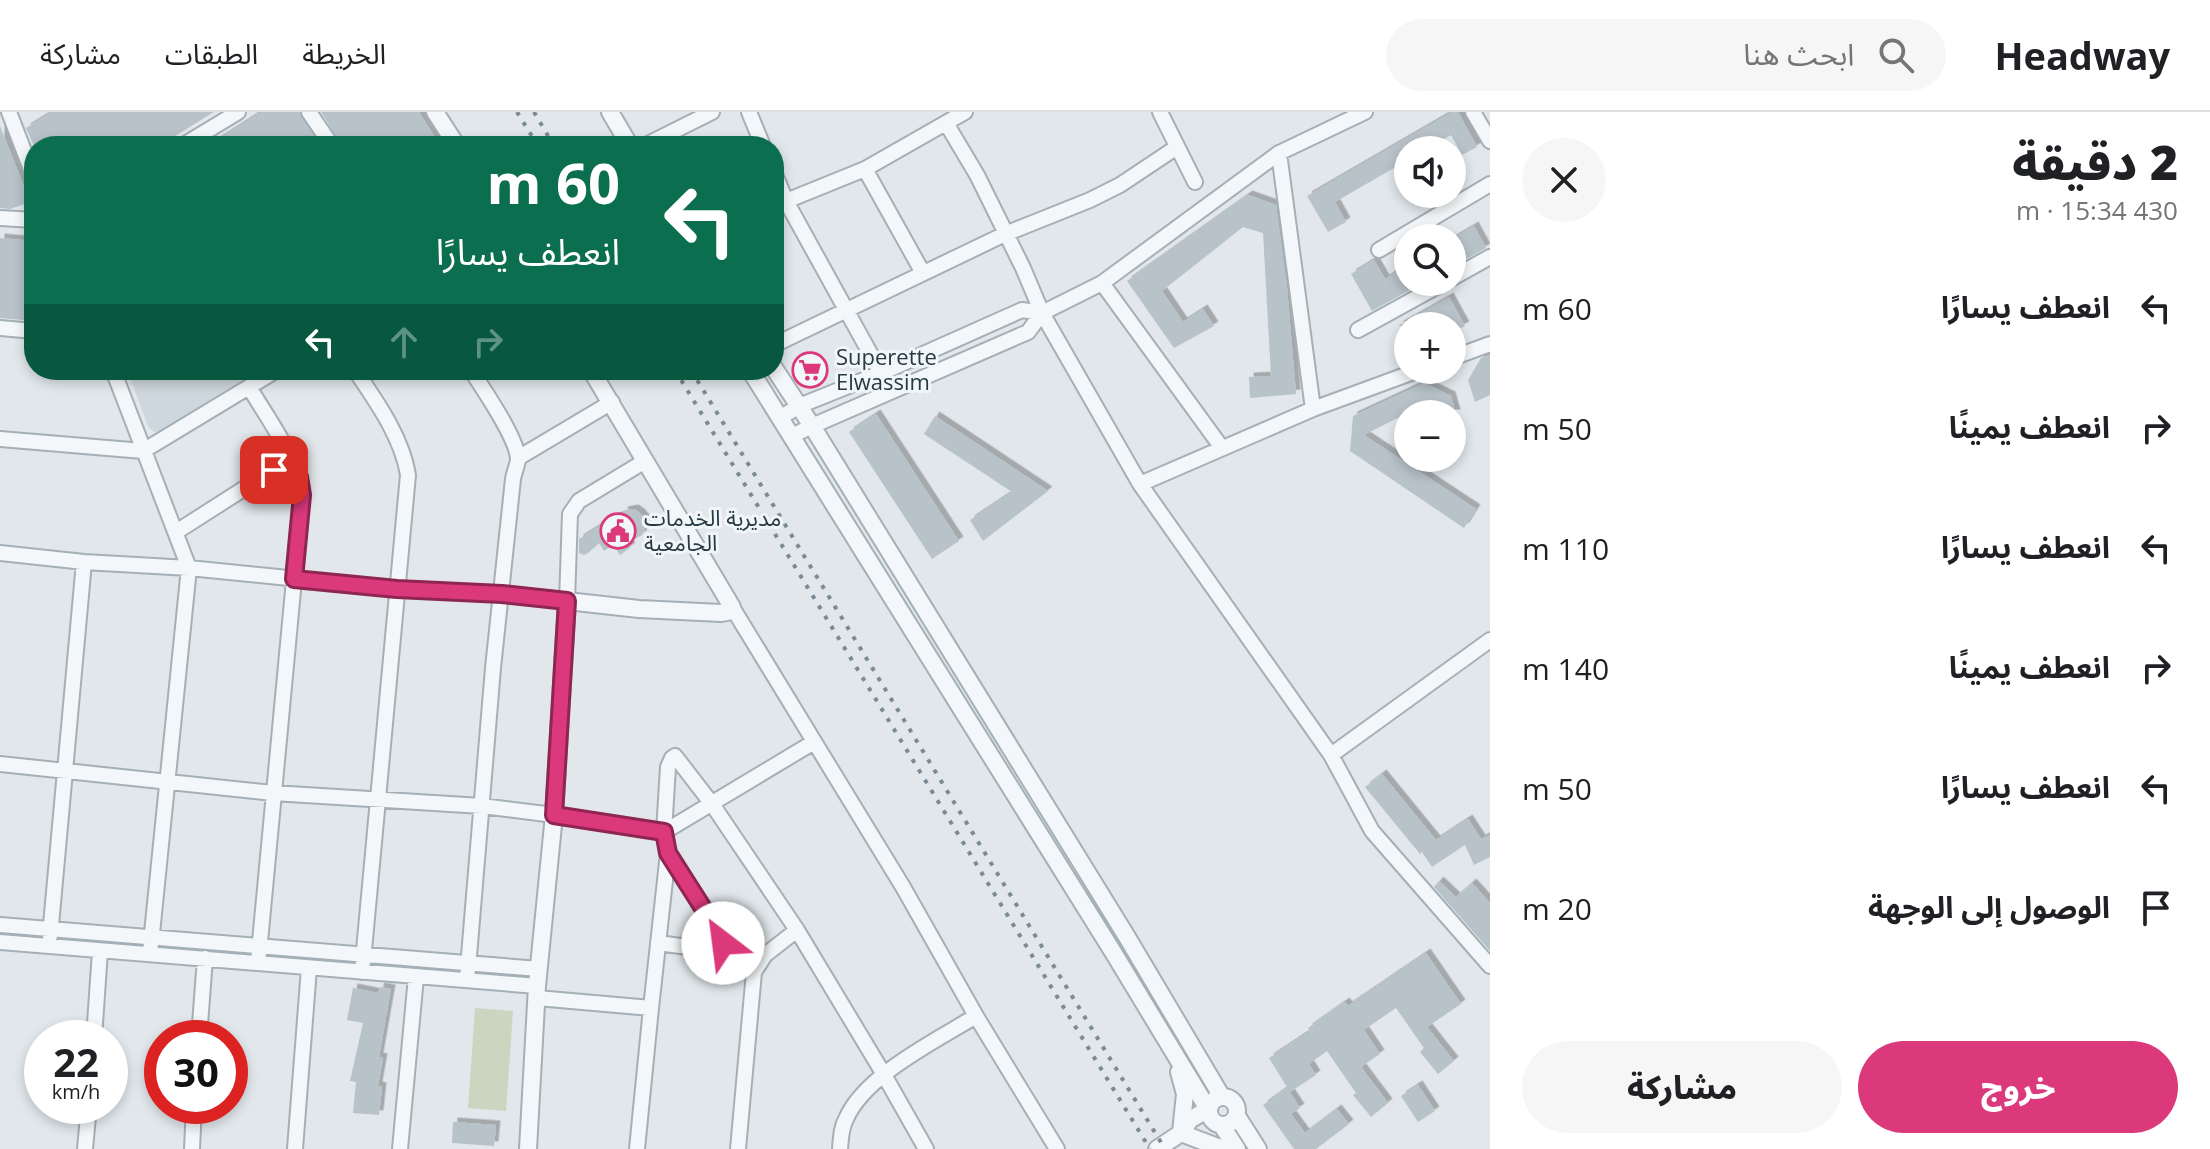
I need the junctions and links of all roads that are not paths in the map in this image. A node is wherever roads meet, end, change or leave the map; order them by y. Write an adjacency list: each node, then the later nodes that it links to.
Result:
1 (27, 112): 12 (street)
2 (238, 112): 14 (street)
3 (309, 112): 15 (street)
4 (435, 112): 16 (street)
5 (610, 112): 17 (street)
6 (712, 112): 18 (street)
7 (749, 112): 19 (street)
8 (965, 112): 13 (street)
9 (1160, 112): 21 (street)
10 (1365, 112): 23 (street)
11 (1473, 112): 20 (street)
12 (11, 116): 22 (street)
13 (946, 123): 24 (street); 31 (street)
14 (211, 136)
15 (325, 136)
16 (451, 136)
17 (624, 136)
18 (664, 136)
19 (759, 136)
20 (1490, 141)
21 (1177, 147): 25 (street); 31 (street)
22 (24, 150)
23 (1279, 153): 36 (street); 58 (street)
24 (865, 169): 28 (street); 35 (street)
25 (1195, 182)
26 (1490, 184): 32 (street)
27 (784, 196): 28 (street)
28 (786, 201): 38 (street)
29 (0, 218): 30 (street)
30 (24, 219)
31 (1005, 234): 35 (street); 39 (street)
32 (1379, 250)
33 (1490, 257): 34 (street)
34 (1466, 270)
35 (923, 273): 38 (street)
36 (1102, 283): 39 (street); 63 (street)
37 (1420, 296): 42 (street)
38 (847, 311): 43 (street); 46 (street)
39 (1042, 313): 46 (street); 60 (street); 68 (street)
40 (0, 328): 41 (street)
41 (24, 330)
42 (1358, 330)
43 (784, 340)
44 (1490, 344): 45 (street)
45 (1466, 353)
46 (881, 373): 57 (street)
47 (1394, 379): 58 (street)
48 (117, 380): 64 (street)
49 (261, 380): 55 (street)
50 (361, 380): 74 (street)
51 (477, 380): 66 (street)
52 (598, 380): 56 (street)
53 (756, 380): 59 (street)
54 (782, 380): 57 (street)
55 (249, 387): 64 (street); 65 (street)
56 (612, 402): 66 (street); 67 (street)
57 (799, 406): 59 (street); 60 (street)
58 (1313, 409): 63 (street)
59 (780, 418): 61 (street)
60 (812, 426): 61 (street); 115 (street)
61 (792, 436): 113 (street)
62 (0, 439): 64 (street)
63 (1222, 448): 68 (street)
64 (143, 451): 69 (street)
65 (292, 458): 69 (street); 73 (street)
66 (518, 458): 75 (street)
67 (645, 461): 76 (street); 77 (street)
68 (1140, 484): 80 (street)
69 (176, 532): 72 (street)
70 (0, 553): 71 (street)
71 (84, 562): 72 (street); 82 (street)
72 (189, 568): 73 (street); 83 (street)
73 (294, 579): 74 (street); 84 (street)
74 (397, 589): 75 (street); 85 (street)
75 (502, 594): 76 (street); 87 (street)
76 (567, 601): 77 (street); 88 (street)
77 (732, 607): 79 (street)
78 (1490, 640): 80 (street)
79 (814, 742): 86 (street); 110 (street)
80 (1331, 755): 103 (street)
81 (0, 764): 82 (street)
82 (66, 770): 83 (street); 92 (street)
83 (167, 783): 84 (street); 98 (street)
84 (273, 793): 85 (street); 97 (street)
85 (377, 800): 87 (street); 100 (street)
86 (712, 804): 89 (street); 89 (street); 93 (street)
87 (482, 806): 88 (street); 106 (street)
88 (554, 815): 89 (street); 108 (street)
89 (664, 832): 90 (street)
90 (668, 853): 95 (street); 95 (street)
91 (0, 925): 92 (street)
92 (51, 929): 96 (street); 98 (street)
93 (797, 930): 114 (street); 127 (street)
94 (0, 942): 96 (street)
95 (658, 943): 109 (street)
96 (49, 945): 99 (street)
97 (260, 945): 98 (street); 100 (street); 102 (street)
98 (152, 946): 99 (street); 101 (street)
99 (100, 951): 111 (street)
100 (363, 955): 105 (street); 106 (street)
101 (205, 958): 102 (street); 112 (street)
102 (258, 963): 104 (street)
103 (1490, 966)
104 (309, 968): 105 (street); 123 (street)
105 (362, 972): 107 (street)
106 (468, 972): 107 (street); 108 (street)
107 (416, 977): 124 (street)
108 (538, 984): 109 (street); 125 (street)
109 (651, 1008): 126 (street)
110 (976, 1016): 114 (street); 130 (street)
111 (95, 1020)
112 (200, 1020)
113 (1171, 1047): 117 (street); 120 (street)
114 (883, 1073): 128 (street); 129 (street)
115 (1222, 1097): 116 (street); 117 (street)
116 (1237, 1116): 117 (street); 134 (street)
117 (1215, 1119): 120 (street); 133 (street)
118 (87, 1124): 121 (street)
119 (193, 1124): 122 (street)
120 (1181, 1133): 131 (street); 132 (street)
121 (85, 1149)
122 (192, 1149)
123 (295, 1149)
124 (400, 1149)
125 (528, 1149)
126 (637, 1149)
127 (738, 1149)
128 (840, 1149)
129 (926, 1149)
130 (1057, 1149)
131 (1157, 1149)
132 (1223, 1149)
133 (1237, 1149)
134 (1258, 1149)

